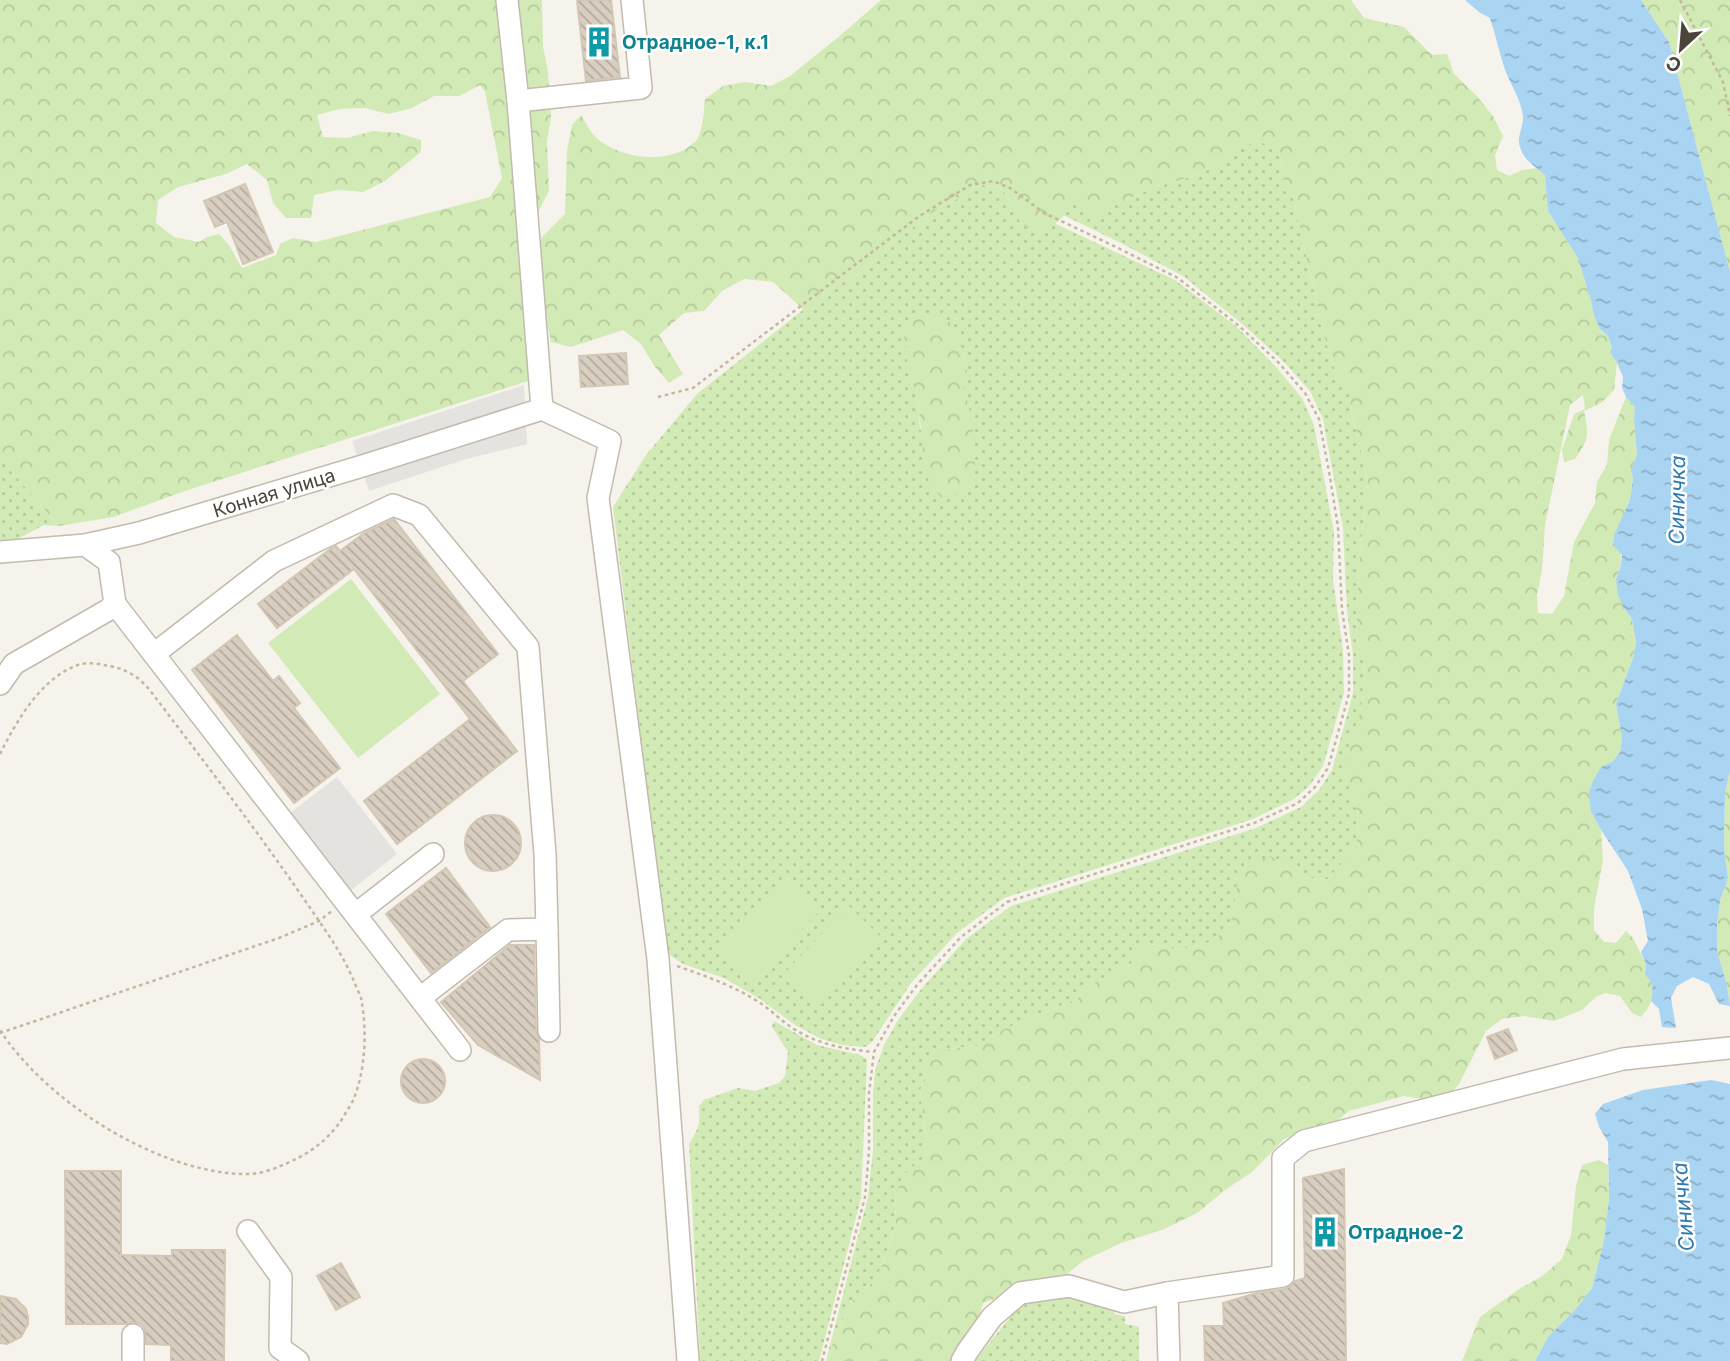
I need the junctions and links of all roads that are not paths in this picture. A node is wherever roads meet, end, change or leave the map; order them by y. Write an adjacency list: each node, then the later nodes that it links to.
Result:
1 (507, 0): 3 (street)
2 (632, 0): 3 (street)
3 (518, 101): 4 (street)
4 (542, 409): 5 (street, Конная улица); 22 (street)
5 (85, 545): 6 (street, Конная улица); 7 (street)
6 (0, 552)
7 (116, 604): 8 (street); 9 (street)
8 (154, 654): 11 (street); 12 (street)
9 (0, 684)
10 (433, 854): 11 (street)
11 (351, 908): 13 (street)
12 (547, 929): 13 (street); 14 (street)
13 (420, 998): 16 (street)
14 (549, 1031)
15 (1730, 1048): 18 (street)
16 (460, 1049)
17 (248, 1231): 21 (street)
18 (1167, 1293): 23 (street); 24 (street)
19 (133, 1335): 20 (street)
20 (133, 1361)
21 (298, 1361)
22 (688, 1361)
23 (962, 1361)
24 (1169, 1361)

